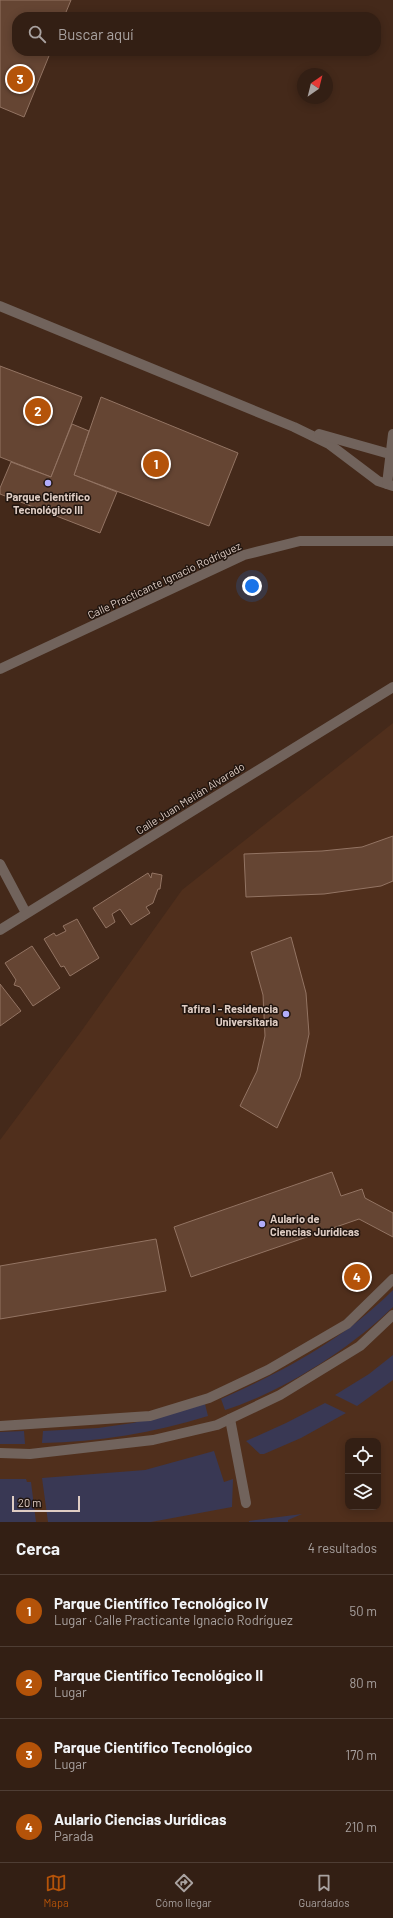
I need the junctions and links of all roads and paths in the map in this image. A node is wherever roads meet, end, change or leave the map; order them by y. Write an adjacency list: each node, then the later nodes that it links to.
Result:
1 (0, 306): 2 (street)
2 (294, 427): 4 (street); 5 (street)
3 (393, 434): 4 (street)
4 (391, 454): 5 (street)
5 (390, 485)
6 (393, 540): 7 (street, Calle Practicante Ignacio Rodríguez)
7 (0, 669)
8 (393, 687): 10 (street, Calle Juan Melián Alvarado)
9 (0, 864): 10 (street)
10 (26, 913): 11 (street, Calle Juan Melián Alvarado)
11 (0, 930)
12 (393, 1279): 15 (street)
13 (393, 1315): 14 (street)
14 (230, 1419): 16 (street); 17 (street)
15 (0, 1426)
16 (0, 1453)
17 (246, 1503)

